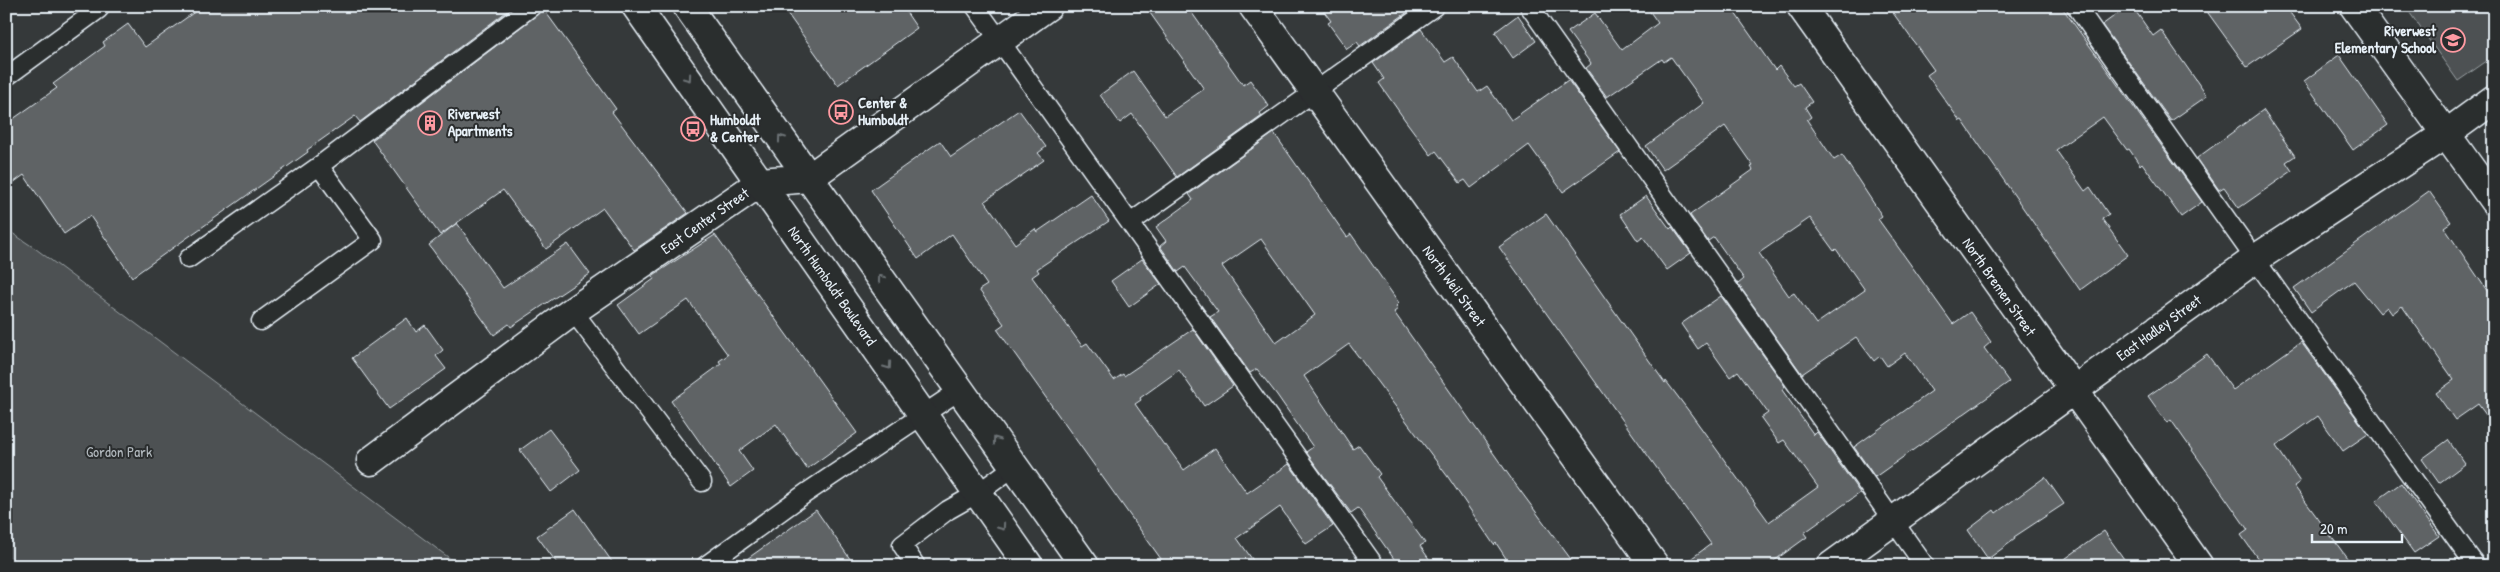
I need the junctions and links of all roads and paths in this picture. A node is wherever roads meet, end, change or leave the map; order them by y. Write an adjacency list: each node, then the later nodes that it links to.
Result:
1 (100, 6): 14 (lane)
2 (532, 6): 18 (lane)
3 (636, 6): 20 (street, North Humboldt Boulevard, one-way to 20)
4 (687, 6): 19 (street, one-way to 4)
5 (975, 6): 13 (lane)
6 (1048, 6): 13 (street)
7 (1253, 6): 15 (street, North Weil Street)
8 (1434, 6): 15 (lane)
9 (1529, 6): 34 (lane)
10 (1801, 6): 28 (street, North Bremen Street)
11 (2076, 6): 24 (lane)
12 (2354, 6): 17 (street)
13 (999, 42): 19 (street); 22 (lane)
14 (6, 77)
15 (1314, 92): 22 (lane); 40 (street, North Weil Street)
16 (2494, 99): 17 (street, East Hadley Street)
17 (2446, 134): 21 (street); 24 (street, East Hadley Street)
18 (319, 166): 23 (lane); 26 (lane)
19 (809, 178): 20 (street, East Center Street); 27 (street, one-way to 19)
20 (761, 182): 25 (street, East Center Street); 29 (street, North Humboldt Boulevard, one-way to 29)
21 (2494, 201)
22 (1130, 223): 39 (lane)
23 (188, 259)
24 (2254, 259): 28 (street, East Hadley Street); 44 (lane)
25 (573, 310): 30 (street, East Center Street); 32 (lane)
26 (261, 321)
27 (960, 390): 29 (lane); 31 (street, one-way to 27)
28 (2072, 390): 34 (street, East Hadley Street); 43 (street, North Bremen Street)
29 (923, 416): 33 (street, North Humboldt Boulevard); 35 (lane)
30 (371, 461)
31 (1015, 466): 33 (lane); 38 (street)
32 (702, 482)
33 (978, 493): 36 (lane); 37 (street, North Humboldt Boulevard, one-way to 37)
34 (1894, 521): 41 (street, East Hadley Street); 42 (lane)
35 (705, 566)
36 (916, 566)
37 (1029, 566)
38 (1085, 566)
39 (1375, 566)
40 (1655, 566)
41 (1832, 566)
42 (1925, 566)
43 (2199, 566)
44 (2476, 566)

